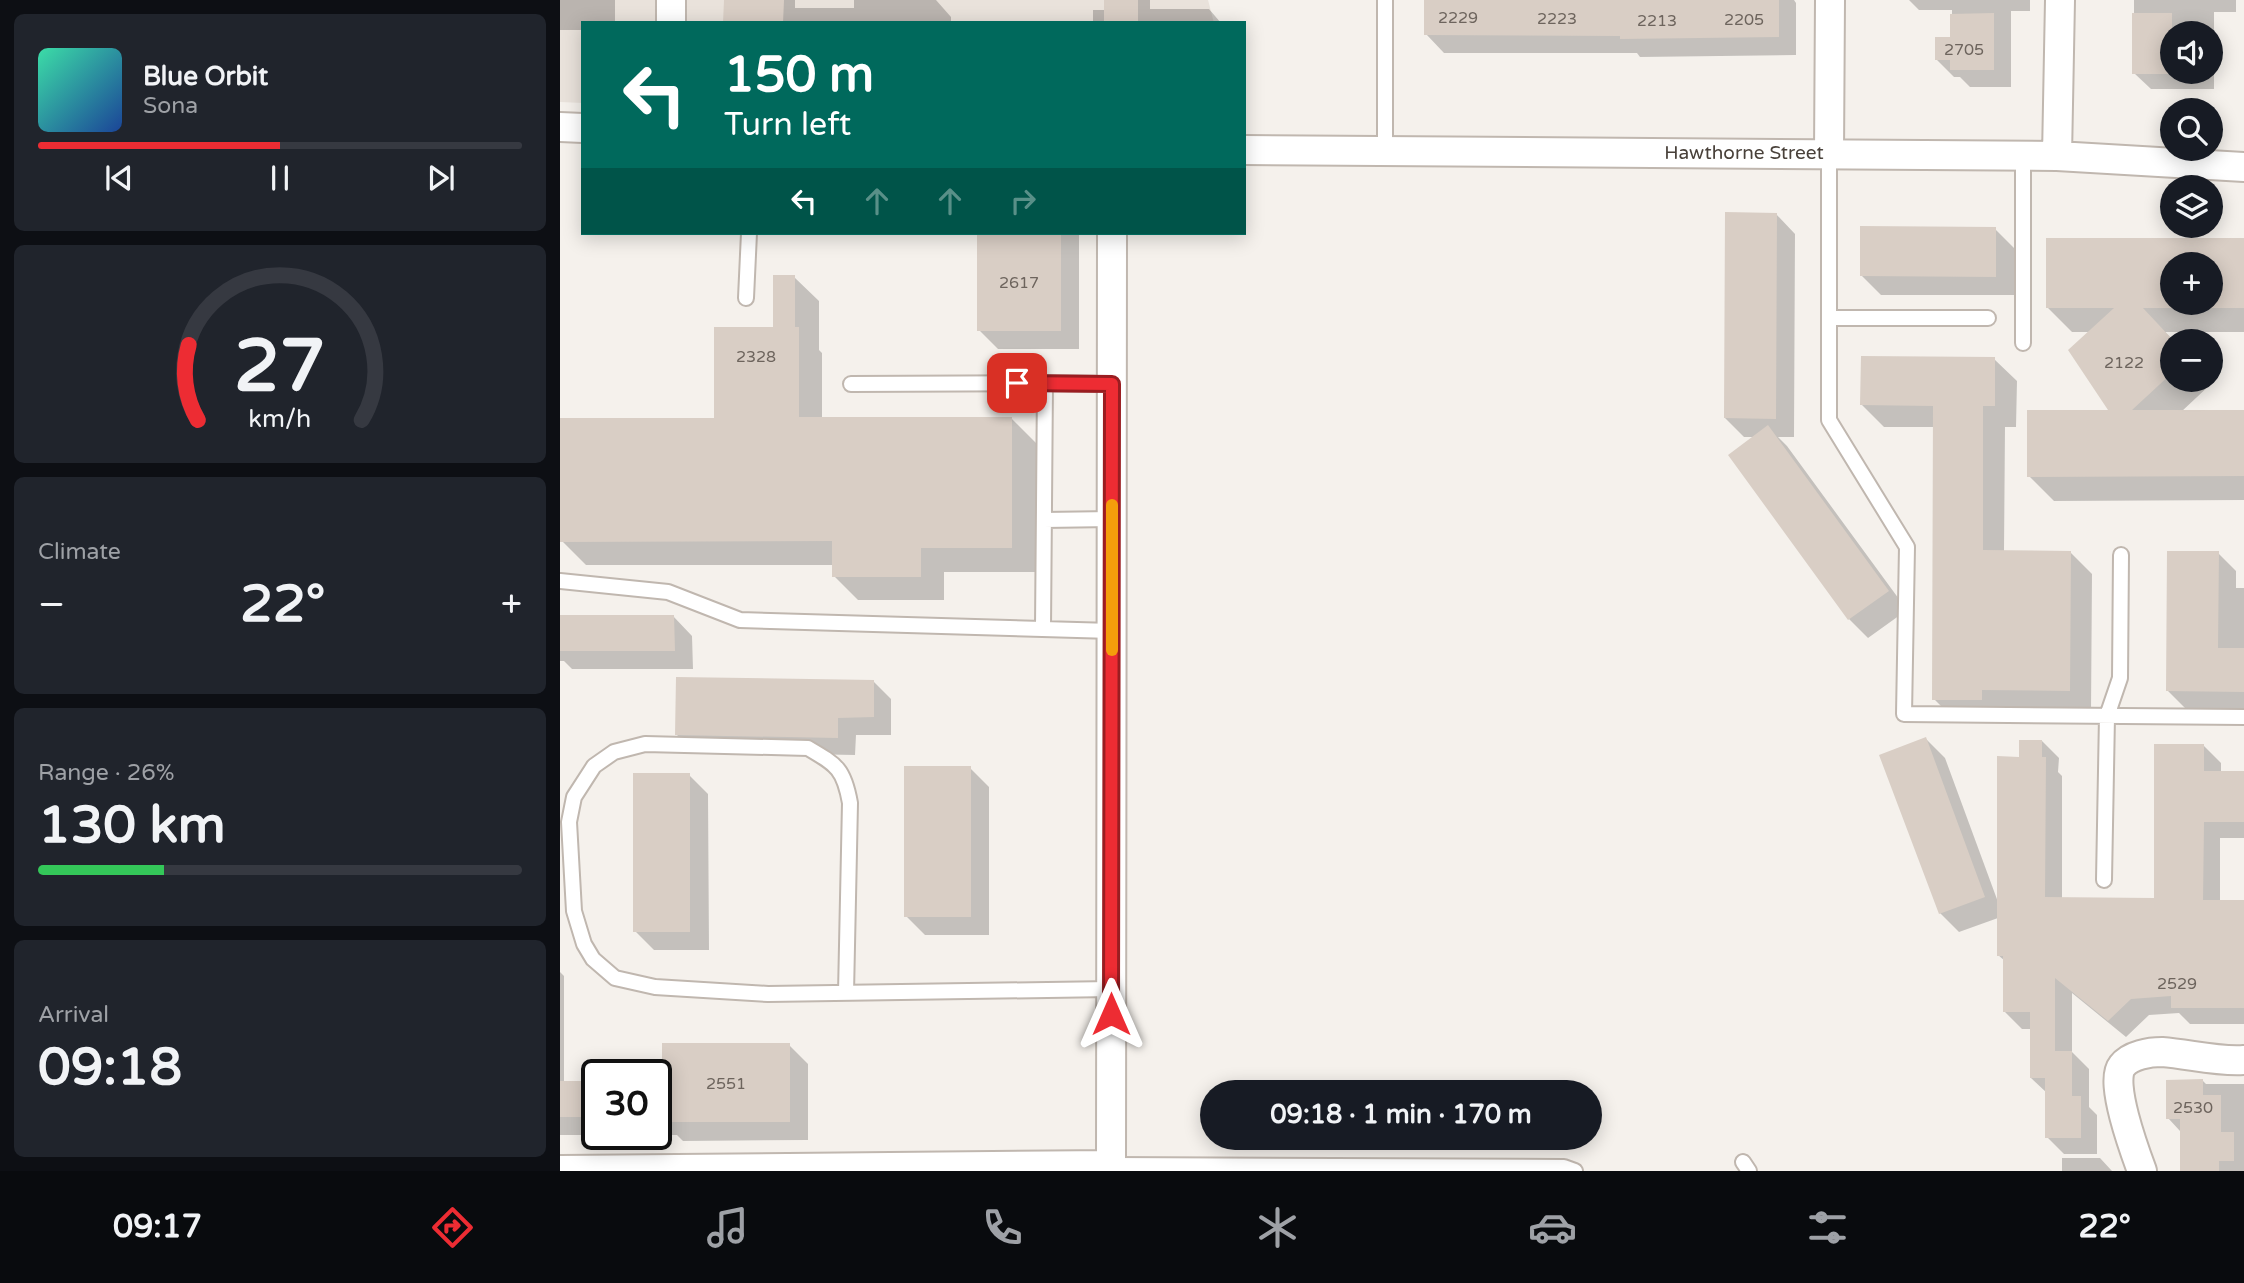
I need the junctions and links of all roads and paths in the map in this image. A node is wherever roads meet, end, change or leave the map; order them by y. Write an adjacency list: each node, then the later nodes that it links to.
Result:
1 (671, 0): 5 (street)
2 (1385, 0): 9 (lane)
3 (1830, 0): 10 (street)
4 (2060, 0): 12 (street)
5 (671, 21)
6 (560, 127): 7 (street)
7 (581, 128)
8 (1246, 150): 9 (street, Hawthorne Street)
9 (1385, 150): 10 (street, Hawthorne Street)
10 (1829, 153): 11 (street, Hawthorne Street); 17 (lane)
11 (2023, 156): 12 (street, Hawthorne Street); 19 (lane)
12 (2057, 156): 13 (street, Hawthorne Street)
13 (2244, 167)
14 (749, 235): 16 (lane)
15 (1112, 235): 22 (street)
16 (746, 298)
17 (1829, 318): 18 (lane); 29 (lane)
18 (1988, 318)
19 (2023, 343)
20 (1045, 383): 21 (lane); 22 (lane); 24 (lane)
21 (851, 384)
22 (1112, 384): 23 (street)
23 (1112, 519): 24 (lane); 28 (street)
24 (1044, 520): 27 (lane)
25 (2121, 555): 29 (lane)
26 (560, 580): 27 (lane)
27 (1043, 628): 28 (lane)
28 (1112, 631): 32 (street)
29 (2107, 716): 30 (lane); 31 (lane)
30 (2244, 717)
31 (2104, 880)
32 (1111, 989): 33 (lane); 35 (street)
33 (846, 993): 33 (lane)
34 (2244, 1060): 39 (street)
35 (1111, 1168): 36 (street); 38 (lane)
36 (785, 1169): 37 (street)
37 (560, 1170)
38 (1575, 1171)
39 (2142, 1171)

